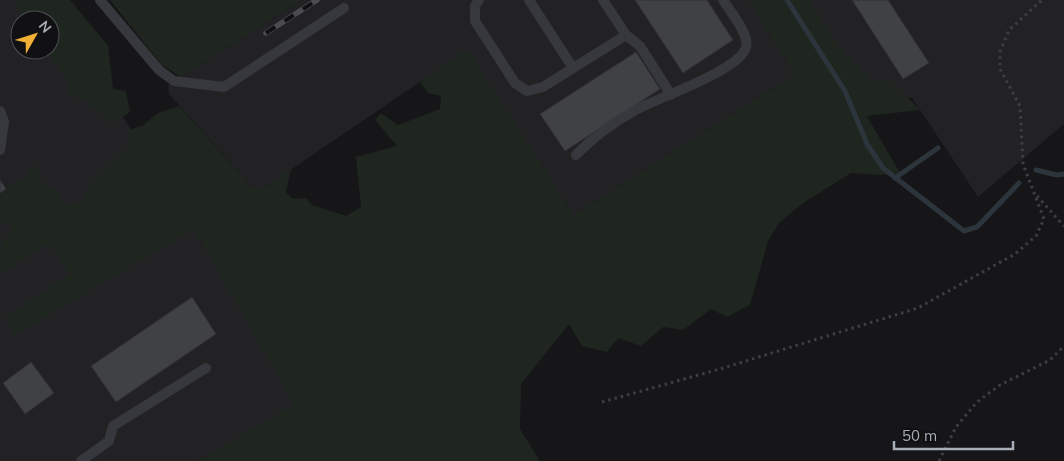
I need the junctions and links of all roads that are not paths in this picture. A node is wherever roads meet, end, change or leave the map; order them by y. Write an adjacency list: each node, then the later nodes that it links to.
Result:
1 (100, 0): 6 (lane)
2 (479, 0): 8 (lane)
3 (529, 0): 8 (lane)
4 (603, 0): 7 (lane)
5 (723, 0): 9 (lane)
6 (344, 8)
7 (626, 35): 8 (lane); 9 (lane)
8 (573, 68)
9 (671, 95): 12 (lane)
10 (0, 111): 11 (lane)
11 (0, 150)
12 (576, 155)
13 (206, 368): 14 (lane)
14 (81, 461)

